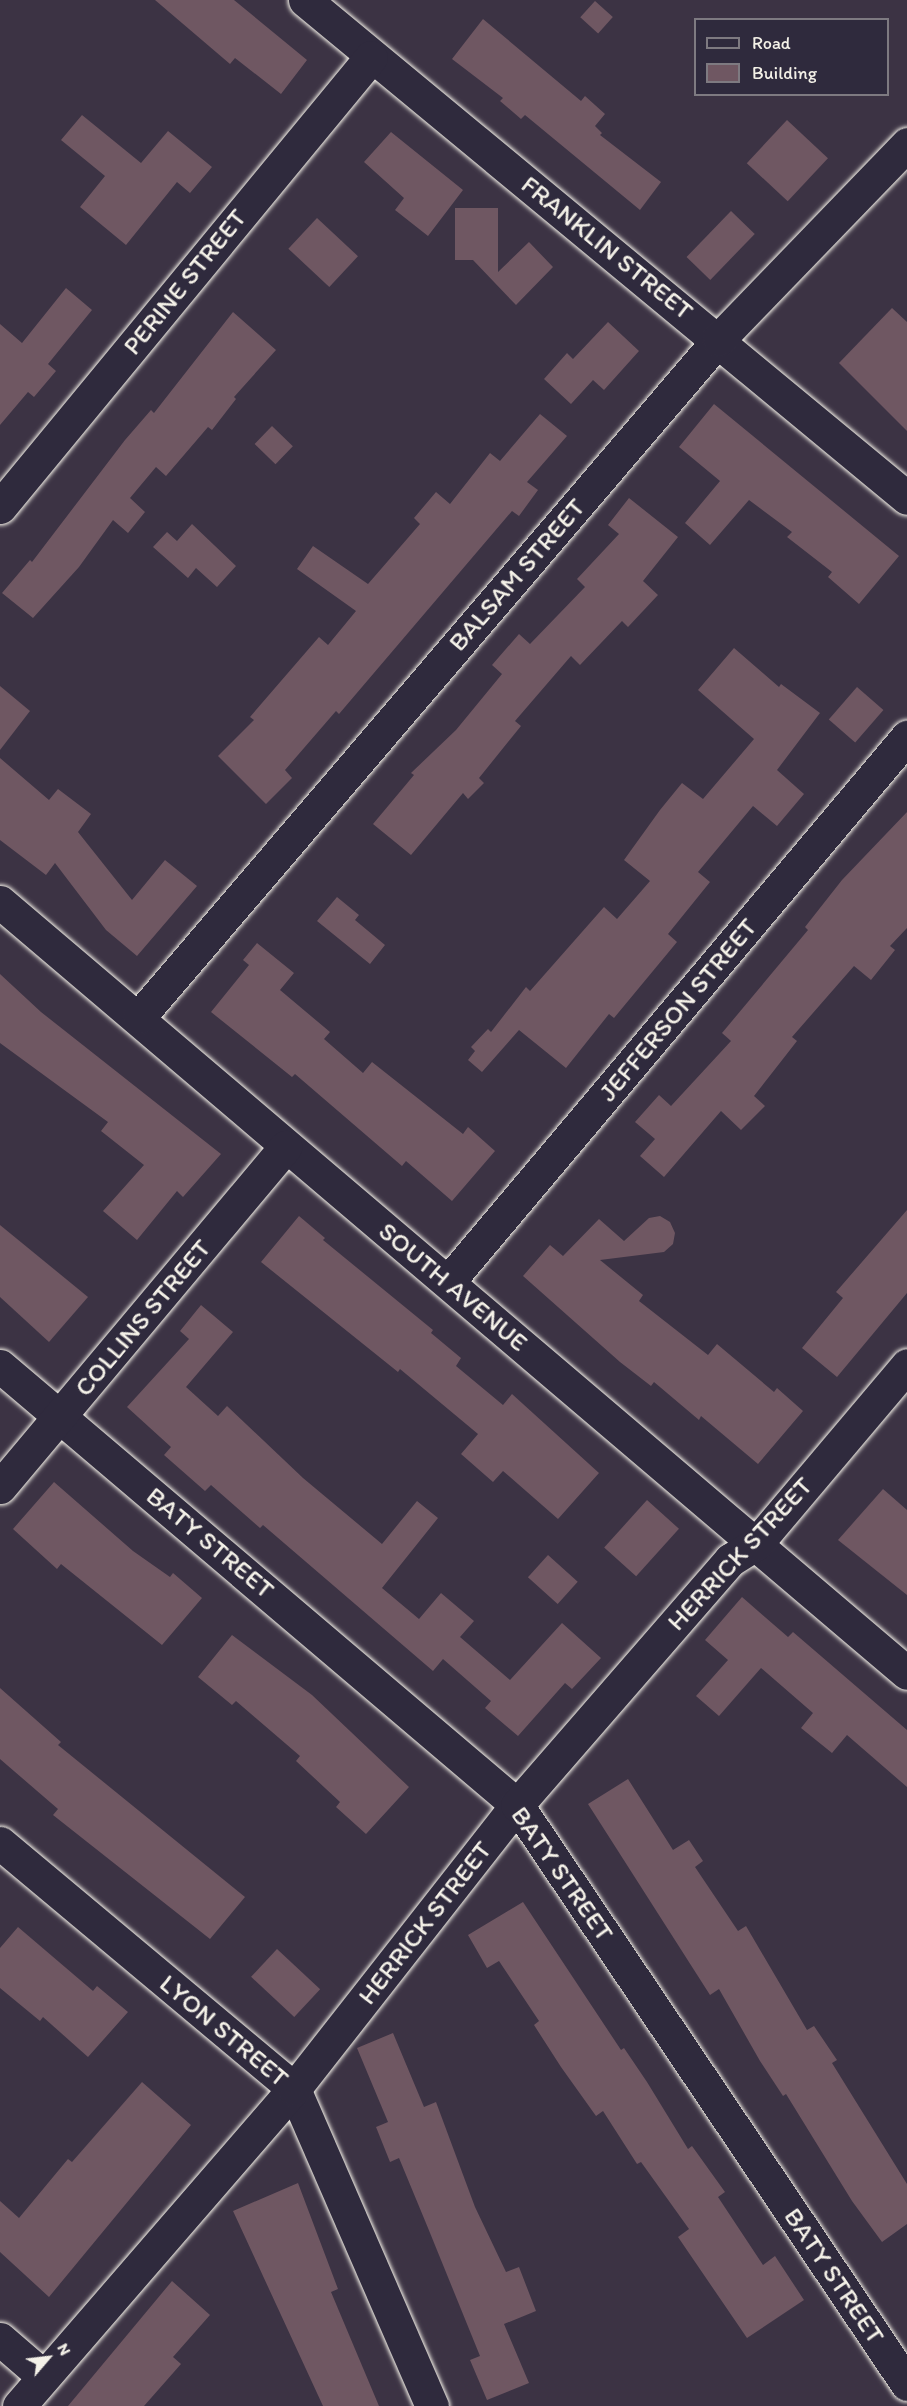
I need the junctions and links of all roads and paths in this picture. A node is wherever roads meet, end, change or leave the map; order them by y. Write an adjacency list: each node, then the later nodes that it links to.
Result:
1 (304, 0): 2 (street, FRANKLIN STREET)
2 (370, 57): 4 (street, FRANKLIN STREET); 6 (street, PERINE STREET)
3 (907, 144): 4 (street, BALSAM STREET)
4 (719, 339): 5 (street, FRANKLIN STREET); 9 (street, BALSAM STREET)
5 (907, 498)
6 (0, 507)
7 (907, 737): 11 (street, JEFFERSON STREET)
8 (0, 902): 9 (street, SOUTH AVENUE)
9 (139, 1017): 10 (street, SOUTH AVENUE)
10 (285, 1147): 11 (street, SOUTH AVENUE); 14 (street, COLLINS STREET)
11 (448, 1282): 16 (street, SOUTH AVENUE)
12 (907, 1365): 16 (street, HERRICK STREET)
13 (0, 1366): 14 (street, BATY STREET)
14 (61, 1417): 15 (street, COLLINS STREET); 18 (street, BATY STREET)
15 (0, 1487)
16 (756, 1544): 17 (street, SOUTH AVENUE); 18 (street, HERRICK STREET)
17 (907, 1673)
18 (518, 1805): 20 (street, HERRICK STREET); 23 (street, BATY STREET)
19 (0, 1843): 20 (street, LYON STREET)
20 (294, 2089): 22 (street, HERRICK STREET); 25 (street, LYON STREET)
21 (0, 2339): 22 (street)
22 (43, 2376): 24 (street, HERRICK STREET)
23 (907, 2384)
24 (19, 2406)
25 (432, 2406)

